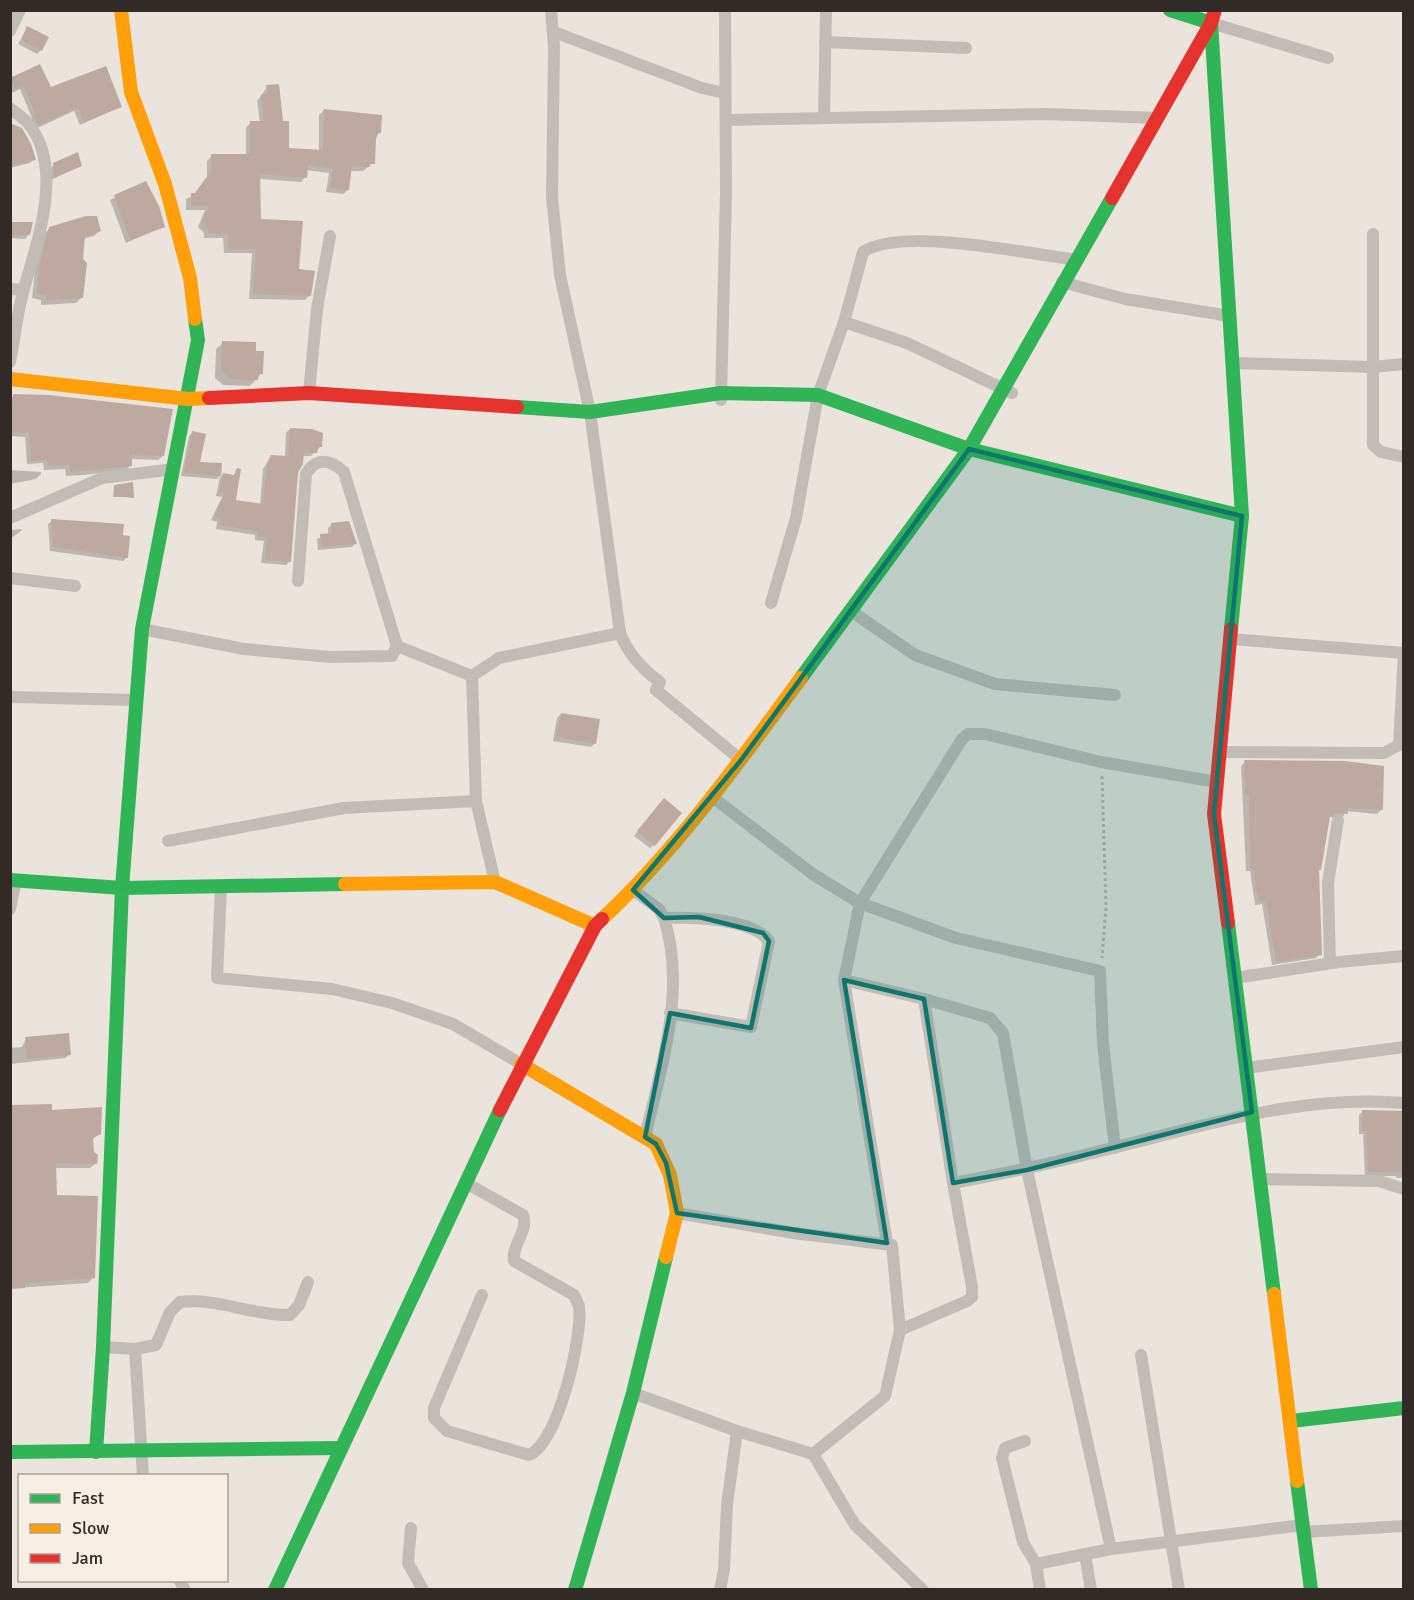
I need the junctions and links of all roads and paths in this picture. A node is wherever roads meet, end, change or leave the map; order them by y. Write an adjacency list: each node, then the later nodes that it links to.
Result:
1 (20, 10): 8 (street)
2 (120, 10): 34 (street)
3 (551, 10): 9 (street)
4 (725, 10): 13 (street)
5 (826, 10): 10 (street)
6 (1170, 10): 7 (street)
7 (1213, 17): 12 (street); 16 (street); 23 (street)
8 (10, 31)
9 (554, 32): 13 (street); 35 (street)
10 (825, 42): 11 (street); 15 (street)
11 (966, 48)
12 (1328, 58)
13 (725, 93): 17 (street)
14 (10, 108): 22 (street)
15 (824, 117): 16 (street); 17 (street)
16 (1157, 118): 20 (street)
17 (726, 120): 33 (street)
18 (1372, 234): 28 (street)
19 (330, 236): 31 (street)
20 (1077, 260): 21 (street); 24 (street)
21 (1063, 282): 23 (street); 30 (street)
22 (17, 290): 25 (street)
23 (1230, 316): 26 (street)
24 (844, 322): 30 (street); 32 (street)
25 (10, 362)
26 (1233, 363): 28 (street); 39 (street)
27 (1404, 364): 28 (street)
28 (1372, 367): 37 (street)
29 (10, 380): 34 (street)
30 (1008, 390): 36 (street)
31 (309, 393): 34 (street); 35 (street)
32 (818, 395): 33 (street); 36 (street); 44 (street)
33 (721, 398): 35 (street)
34 (188, 399): 38 (street)
35 (590, 412): 47 (street)
36 (969, 449): 39 (street); 45 (street)
37 (1404, 457)
38 (174, 469): 40 (street); 46 (street)
39 (1242, 516): 48 (street)
40 (10, 519)
41 (10, 578): 43 (street)
42 (298, 581): 49 (street)
43 (75, 586)
44 (771, 603)
45 (851, 611): 52 (street); 56 (street)
46 (142, 629): 49 (street); 54 (street)
47 (620, 633): 51 (street); 56 (street)
48 (1231, 639): 50 (street); 55 (street)
49 (397, 646): 51 (street)
50 (1404, 653): 55 (street)
51 (472, 676): 60 (street)
52 (1115, 695)
53 (10, 697): 54 (street)
54 (136, 700): 66 (street)
55 (1220, 752): 58 (street)
56 (741, 760): 59 (street)
57 (1101, 762): 58 (street); 68 (street); 74 (path)
58 (1217, 782): 75 (street)
59 (711, 796): 67 (street); 68 (street)
60 (476, 801): 62 (street); 64 (street)
61 (1338, 820): 73 (street)
62 (168, 841)
63 (13, 880): 66 (street); 69 (street)
64 (495, 882): 65 (street); 71 (street)
65 (221, 886): 66 (street); 80 (street)
66 (122, 888): 96 (street)
67 (633, 890): 70 (street); 71 (street)
68 (860, 903): 74 (street); 76 (street)
69 (10, 909)
70 (664, 918): 78 (street); 78 (street)
71 (595, 926): 80 (street)
72 (1404, 956): 73 (street)
73 (1330, 963): 75 (street)
74 (1100, 971): 85 (street)
75 (1235, 978): 81 (street)
76 (844, 980): 77 (street); 92 (street)
77 (924, 999): 86 (street); 89 (street)
78 (670, 1014): 84 (street)
79 (1404, 1047): 81 (street)
80 (521, 1064): 84 (street); 88 (street)
81 (1245, 1068): 83 (street)
82 (1404, 1103): 83 (street)
83 (1252, 1112): 85 (street); 87 (street)
84 (645, 1137): 91 (street)
85 (1114, 1148): 86 (street)
86 (1027, 1170): 89 (street); 114 (street)
87 (1260, 1179): 90 (street); 101 (street)
88 (466, 1183): 94 (street); 104 (street)
89 (954, 1183): 95 (street)
90 (1404, 1189)
91 (677, 1213): 92 (street); 99 (street)
92 (887, 1243): 95 (street)
93 (308, 1282): 97 (street)
94 (482, 1296)
95 (900, 1330): 108 (street)
96 (103, 1347): 97 (street); 106 (street)
97 (135, 1349): 107 (street)
98 (1141, 1355): 113 (street)
99 (633, 1393): 102 (street); 119 (street)
100 (1404, 1408): 101 (street)
101 (1291, 1421): 112 (street)
102 (737, 1431): 108 (street); 120 (street)
103 (1025, 1440): 116 (street)
104 (341, 1448): 107 (street); 117 (street)
105 (10, 1452): 106 (street)
106 (96, 1452): 107 (street)
107 (143, 1452): 109 (street)
108 (813, 1454): 121 (street)
109 (143, 1474)
110 (1404, 1526): 112 (street)
111 (411, 1528): 118 (street)
112 (1304, 1529): 113 (street); 125 (street)
113 (1173, 1541): 114 (street); 124 (street)
114 (1111, 1549): 115 (street)
115 (1085, 1554): 116 (street); 123 (street)
116 (1036, 1564): 122 (street)
117 (275, 1590)
118 (423, 1590)
119 (575, 1590)
120 (720, 1590)
121 (923, 1590)
122 (1040, 1590)
123 (1090, 1590)
124 (1179, 1590)
125 (1311, 1590)

